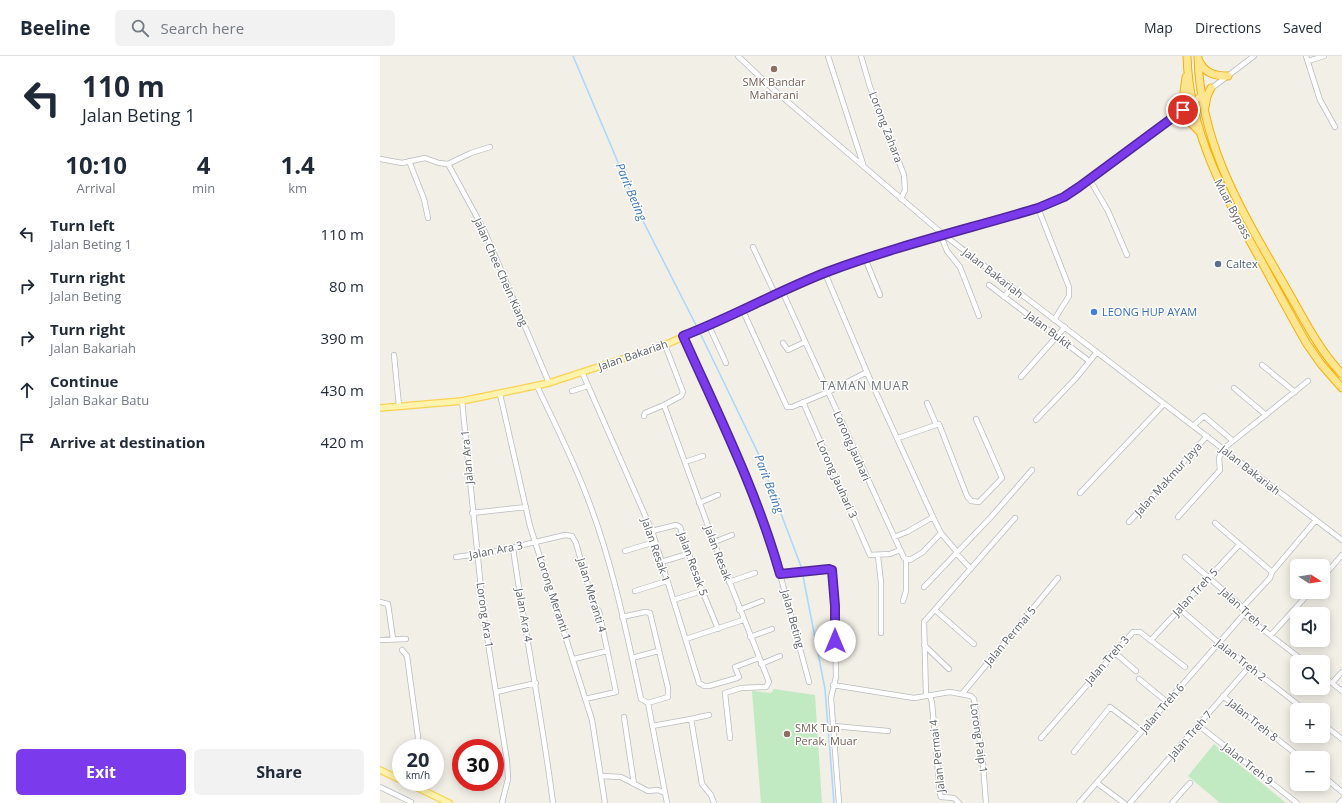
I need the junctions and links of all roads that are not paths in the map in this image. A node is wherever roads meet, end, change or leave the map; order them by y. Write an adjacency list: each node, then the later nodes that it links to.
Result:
1 (738, 56): 21 (street)
2 (828, 56): 21 (street)
3 (861, 56): 23 (street, Lorong Zahara)
4 (1254, 56): 9 (street)
5 (1324, 56): 7 (street)
6 (1198, 57): 9 (highway); 11 (highway, Muar Bypass)
7 (1307, 58): 15 (street)
8 (1187, 60): 12 (highway, Muar Bypass); 14 (highway)
9 (1228, 76): 10 (street)
10 (1211, 88): 11 (street); 13 (highway)
11 (1201, 96): 12 (main road); 13 (highway, Muar Bypass)
12 (1193, 102): 14 (main road); 16 (highway, Muar Bypass)
13 (1205, 114): 54 (highway, Muar Bypass)
14 (1173, 118): 16 (highway); 22 (main road)
15 (1335, 127)
16 (1200, 133): 61 (highway, Muar Bypass)
17 (490, 147): 20 (street)
18 (380, 159): 19 (street)
19 (409, 161): 20 (street); 25 (street)
20 (448, 164): 57 (street, Jalan Chee Chein Kiang)
21 (863, 166): 23 (street)
22 (1090, 180): 24 (main road); 28 (street)
23 (901, 199): 26 (street)
24 (1038, 208): 26 (main road); 39 (street)
25 (428, 218)
26 (943, 235): 29 (main road, Jalan Bakariah); 32 (street, Jalan Bakariah); 38 (street)
27 (753, 247): 35 (street)
28 (1128, 255)
29 (865, 258): 30 (main road, Jalan Bakariah); 34 (street)
30 (825, 273): 33 (main road, Jalan Bakariah); 53 (street)
31 (989, 285): 36 (street, Jalan Bukit)
32 (1012, 288): 36 (street); 39 (street, Jalan Bakariah)
33 (783, 292): 35 (main road, Jalan Bakariah); 44 (street, Lorong Jauhari)
34 (880, 295)
35 (776, 296): 37 (main road, Jalan Bakariah)
36 (1004, 297): 43 (street, Jalan Bukit)
37 (743, 311): 40 (main road, Jalan Bakariah); 67 (street)
38 (979, 316)
39 (1054, 320): 41 (street, Jalan Bakariah)
40 (709, 326): 42 (main road, Jalan Bakariah); 50 (street)
41 (1064, 328): 43 (street); 47 (street, Jalan Bakariah)
42 (683, 336): 46 (main road, Jalan Bakariah); 122 (street, Jalan Beting)
43 (1056, 336): 49 (street, Jalan Bukit); 55 (street)
44 (805, 342): 45 (street); 63 (street, Lorong Jauhari)
45 (783, 343)
46 (665, 345): 52 (main road, Jalan Bakariah); 70 (street)
47 (1097, 352): 49 (street); 69 (street, Jalan Bakariah)
48 (394, 355): 71 (street)
49 (1090, 361): 76 (street)
50 (726, 363)
51 (1262, 365): 64 (street)
52 (582, 372): 57 (main road, Jalan Bakariah); 59 (street, Jalan Resak 1)
53 (867, 372): 63 (street); 80 (street)
54 (1342, 374)
55 (1021, 377)
56 (1308, 381): 64 (street)
57 (549, 383): 58 (main road, Jalan Bakariah)
58 (537, 386): 65 (main road, Jalan Bakariah); 140 (street)
59 (588, 386): 62 (street); 97 (street, Jalan Resak 1)
60 (1234, 388): 74 (street)
61 (1342, 388)
62 (572, 391)
63 (828, 392): 67 (street); 100 (street, Lorong Jauhari)
64 (1295, 392): 74 (street)
65 (500, 394): 66 (main road, Jalan Bakariah); 89 (street, Lorong Meranti 1)
66 (462, 401): 71 (main road, Jalan Bakariah); 90 (street, Jalan Ara 1)
67 (803, 402): 113 (street, Lorong Jauhari 3)
68 (927, 403): 77 (street)
69 (1164, 404): 78 (street, Jalan Bakariah); 86 (street)
70 (664, 405): 73 (street); 84 (street, Jalan Resak)
71 (399, 406): 72 (main road, Jalan Bakariah)
72 (380, 408)
73 (644, 416)
74 (1266, 416): 81 (street)
75 (976, 419): 77 (street)
76 (1036, 420)
77 (937, 424): 80 (street)
78 (1192, 426): 79 (street, Jalan Bakariah); 81 (street)
79 (1207, 436): 82 (street, Jalan Bakariah); 95 (street, Jalan Makmur Jaya)
80 (898, 438): 91 (street)
81 (1233, 441): 82 (street)
82 (1223, 449): 92 (street); 94 (street, Jalan Bakariah)
83 (703, 456): 84 (street)
84 (685, 462): 88 (street, Jalan Resak)
85 (1032, 470): 109 (street)
86 (1080, 493)
87 (718, 495): 88 (street)
88 (699, 503): 104 (street, Jalan Resak)
89 (526, 507): 90 (street); 102 (street, Lorong Meranti 1)
90 (472, 513): 111 (street, Lorong Ara 1)
91 (933, 517): 98 (street); 100 (street)
92 (1178, 517)
93 (1014, 518): 118 (street)
94 (1316, 520): 101 (street, Jalan Bakariah); 121 (street)
95 (1129, 522)
96 (1215, 523): 105 (street)
97 (652, 531): 103 (street, Jalan Resak 1); 110 (street, Jalan Resak 5)
98 (941, 533): 109 (street); 116 (street)
99 (732, 535): 104 (street)
100 (894, 537): 107 (street, Lorong Jauhari)
101 (1342, 540)
102 (535, 542): 106 (street, Jalan Ara 3); 156 (street, Jalan Meranti 4); 163 (street, Lorong Meranti 1)
103 (655, 542): 108 (street); 117 (street, Jalan Resak 1)
104 (714, 542): 126 (street, Jalan Resak)
105 (1239, 545): 121 (street); 124 (street, Jalan Treh 5)
106 (513, 548): 111 (street, Jalan Ara 3); 172 (street, Jalan Ara 4)
107 (900, 550): 113 (street); 116 (street, Lorong Jauhari)
108 (625, 551)
109 (957, 553): 118 (street); 127 (street)
110 (688, 554): 117 (street); 128 (street, Jalan Resak 5)
111 (477, 555): 114 (street, Jalan Ara 3); 176 (street, Lorong Ara 1)
112 (1342, 555): 119 (street)
113 (878, 556): 144 (street)
114 (456, 557)
115 (1184, 557): 124 (street, Jalan Treh 1)
116 (906, 560): 133 (street)
117 (662, 562): 125 (street, Jalan Resak 1)
118 (971, 569): 138 (street)
119 (1330, 569)
120 (755, 572): 126 (street)
121 (1272, 572): 135 (street)
122 (780, 574): 171 (street, Jalan Beting); 174 (street)
123 (1058, 578): 177 (street, Jalan Permai 5)
124 (1208, 578): 135 (street, Jalan Treh 1); 136 (street, Jalan Treh 5)
125 (667, 581): 129 (street); 131 (street, Jalan Resak 1)
126 (729, 582): 137 (street, Jalan Resak)
127 (924, 587)
128 (702, 590): 131 (street); 142 (street, Jalan Resak 5)
129 (635, 591)
130 (1304, 599): 145 (street)
131 (673, 600): 150 (street, Jalan Resak 1)
132 (762, 601): 137 (street)
133 (903, 601)
134 (380, 602): 147 (street)
135 (1242, 608): 139 (street, Jalan Treh 1)
136 (1180, 609): 151 (street, Jalan Treh 5); 152 (street, Jalan Treh 2)
137 (739, 610): 141 (street, Jalan Resak)
138 (935, 610): 153 (street); 154 (street)
139 (1245, 613): 145 (street, Jalan Treh 1); 152 (street, Jalan Treh 6)
140 (622, 617): 157 (street); 161 (street)
141 (744, 620): 142 (street); 146 (street, Jalan Resak)
142 (718, 629): 150 (street)
143 (772, 629): 146 (street)
144 (881, 633)
145 (1271, 635): 159 (street, Jalan Treh 1)
146 (750, 637): 162 (street, Jalan Resak)
147 (393, 639): 148 (street); 149 (street)
148 (406, 639)
149 (380, 640)
150 (686, 640): 162 (street, Jalan Resak 1)
151 (1151, 640): 158 (street, Jalan Treh 3); 165 (street, Jalan Treh 3)
152 (1219, 643): 166 (street, Jalan Treh 2); 181 (street, Jalan Treh 6)
153 (974, 644)
154 (924, 645): 167 (street); 178 (street)
155 (402, 650): 195 (street)
156 (608, 651): 163 (street); 180 (street, Jalan Meranti 4)
157 (658, 651): 161 (street); 182 (street)
158 (1114, 652): 168 (street); 194 (street, Jalan Treh 3)
159 (1296, 655)
160 (780, 656): 164 (street)
161 (632, 658): 182 (street)
162 (759, 658): 164 (street, Jalan Resak)
163 (574, 659): 180 (street, Lorong Meranti 1)
164 (761, 664): 193 (street, Jalan Resak)
165 (1185, 667)
166 (1249, 667): 179 (street, Jalan Treh 7); 183 (street, Jalan Treh 2)
167 (949, 669)
168 (1136, 671)
169 (1342, 672): 173 (street)
170 (1139, 679): 181 (street)
171 (809, 682)
172 (536, 683): 176 (street); 214 (street, Jalan Ara 4)
173 (1332, 684): 175 (street)
174 (833, 685): 178 (street, Lorong Paip 1); 189 (street)
175 (1342, 691)
176 (496, 692): 213 (street, Lorong Ara 1)
177 (962, 694): 178 (street, Lorong Paip 1); 220 (street, Lorong Paip 1)
178 (928, 695): 219 (street, Jalan Permai 4)
179 (1223, 696): 187 (street, Jalan Treh 7); 197 (street, Jalan Treh 8)
180 (585, 699): 201 (street, Lorong Meranti 1)
181 (1167, 702): 192 (street, Jalan Treh 6)
182 (648, 703): 188 (street)
183 (1296, 703)
184 (709, 714): 186 (street)
185 (624, 717): 205 (street)
186 (691, 719): 188 (street); 217 (street)
187 (1198, 725): 223 (street, Jalan Treh 7); 225 (street, Jalan Treh 9)
188 (652, 726): 209 (street)
189 (834, 726): 191 (street); 218 (street)
190 (1330, 730): 196 (street)
191 (888, 731)
192 (1142, 731): 198 (street); 203 (street, Jalan Treh 6)
193 (730, 738)
194 (1041, 738)
195 (418, 739)
196 (1342, 739)
197 (1292, 751)
198 (1074, 752)
199 (380, 770): 200 (main road)
200 (392, 776)
201 (601, 776): 205 (street); 215 (street, Lorong Meranti 1)
202 (1330, 782): 208 (street)
203 (1097, 783): 221 (street, Jalan Treh 6); 222 (street)
204 (1190, 783): 224 (street)
205 (634, 784): 209 (street)
206 (380, 787): 211 (street)
207 (426, 791): 212 (main road)
208 (1342, 792)
209 (665, 793): 216 (street)
210 (1342, 800): 226 (street)
211 (411, 802)
212 (449, 803)
213 (502, 803)
214 (553, 803)
215 (606, 803)
216 (667, 803)
217 (714, 803)
218 (839, 803)
219 (959, 803)
220 (986, 803)
221 (1079, 803)
222 (1124, 803)
223 (1130, 803)
224 (1172, 803)
225 (1297, 803)
226 (1339, 803)

